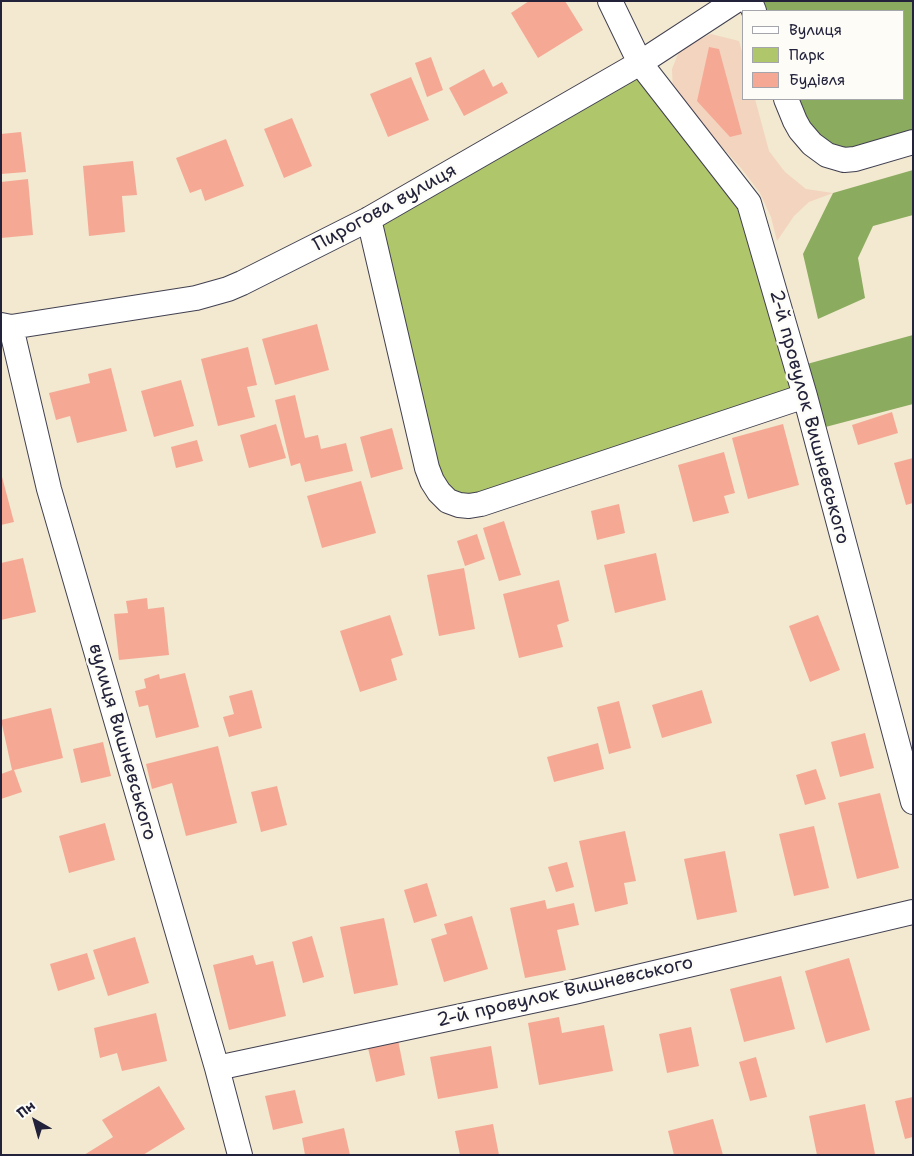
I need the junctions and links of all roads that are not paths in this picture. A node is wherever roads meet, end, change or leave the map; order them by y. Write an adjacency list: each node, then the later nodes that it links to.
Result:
1 (610, 1): 3 (street, 2-й провулок Вишневського)
2 (735, 1): 3 (street, Пирогова вулиця)
3 (640, 63): 6 (street, Пирогова вулиця); 8 (street, 2-й провулок Вишневського)
4 (786, 100): 5 (street)
5 (913, 142)
6 (368, 219): 7 (street, Пирогова вулиця); 8 (street)
7 (6, 326): 11 (street, вулиця Вишневського)
8 (805, 396): 9 (street, 2-й провулок Вишневського)
9 (913, 802)
10 (913, 912): 11 (street, 2-й провулок Вишневського)
11 (217, 1068): 12 (street, вулиця Вишневського)
12 (240, 1155)

